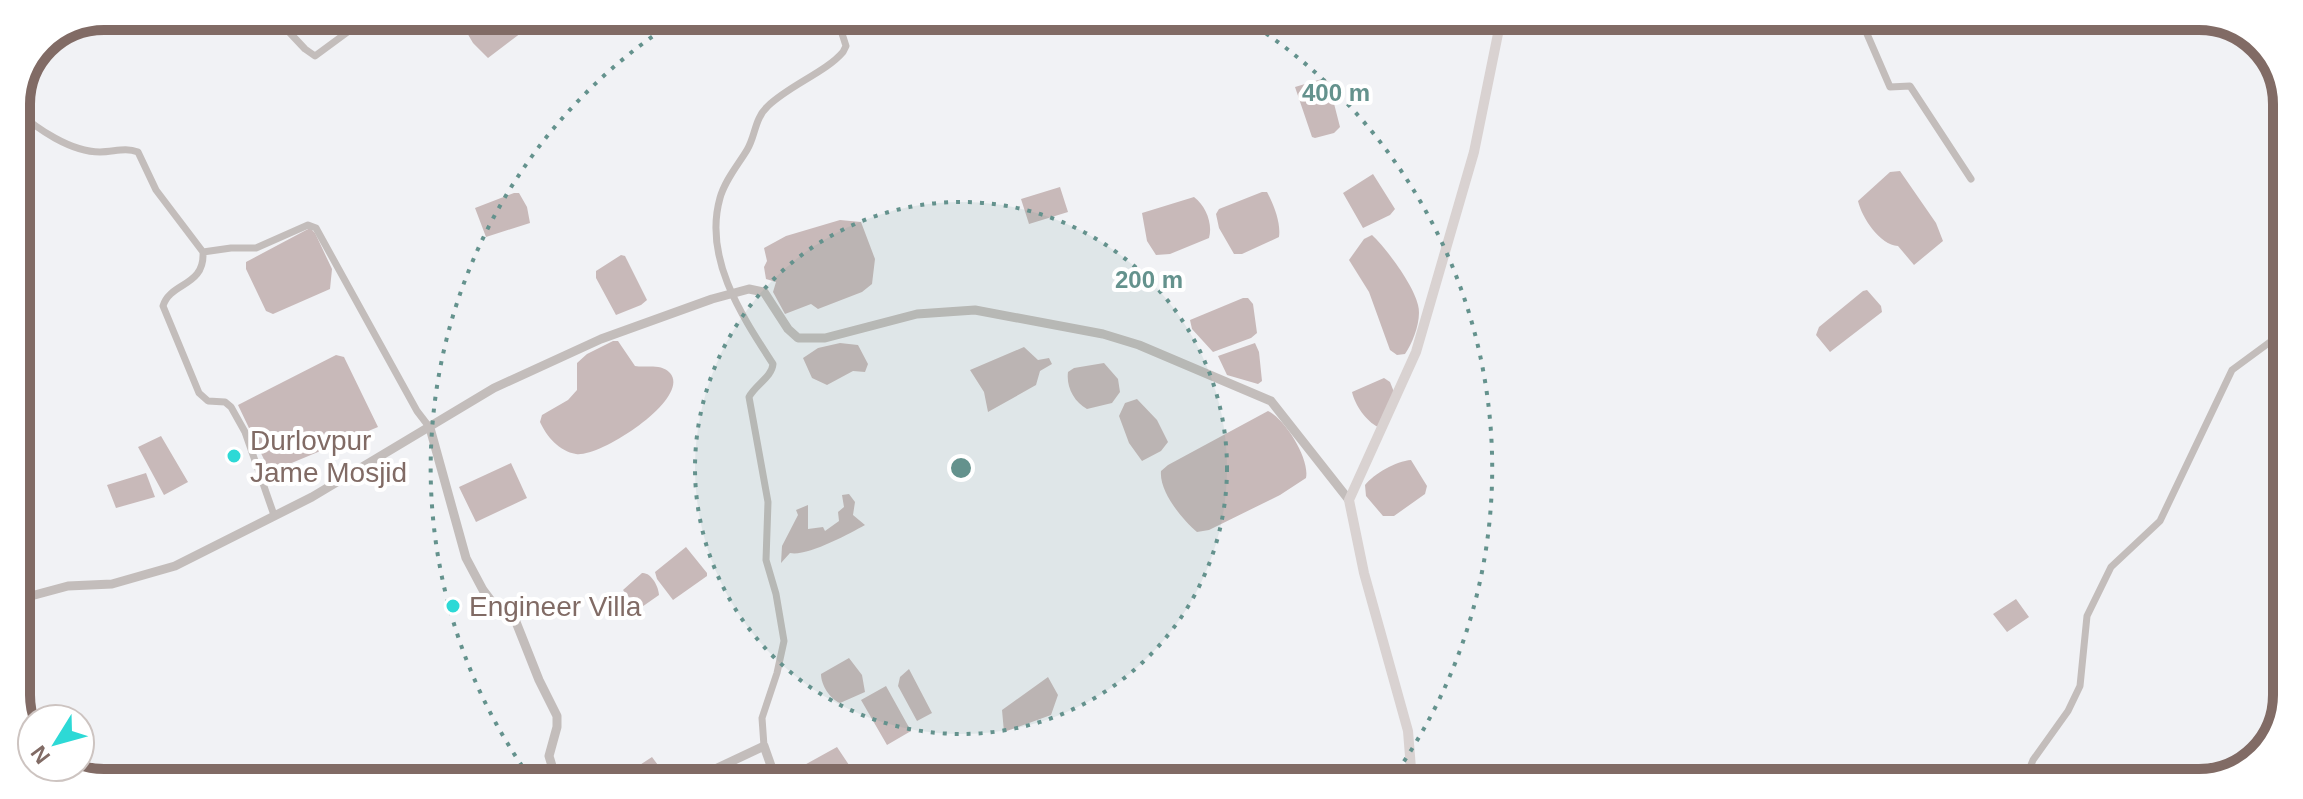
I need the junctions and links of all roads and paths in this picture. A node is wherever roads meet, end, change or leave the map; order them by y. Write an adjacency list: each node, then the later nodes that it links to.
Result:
1 (287, 30): 2 (street)
2 (350, 30)
3 (841, 30): 11 (street)
4 (1498, 30): 14 (main road)
5 (1666, 30): 6 (street)
6 (1689, 30)
7 (1865, 30): 9 (street)
8 (30, 122): 10 (street)
9 (1971, 179)
10 (203, 252): 13 (street); 15 (street)
11 (731, 292): 13 (street); 14 (street); 17 (street)
12 (2273, 340): 22 (street)
13 (430, 428): 15 (street); 18 (street)
14 (1349, 500): 21 (main road)
15 (274, 515): 16 (street)
16 (30, 596)
17 (764, 746): 19 (street); 20 (street)
18 (553, 769)
19 (715, 769)
20 (772, 769)
21 (1411, 769)
22 (2029, 769)

